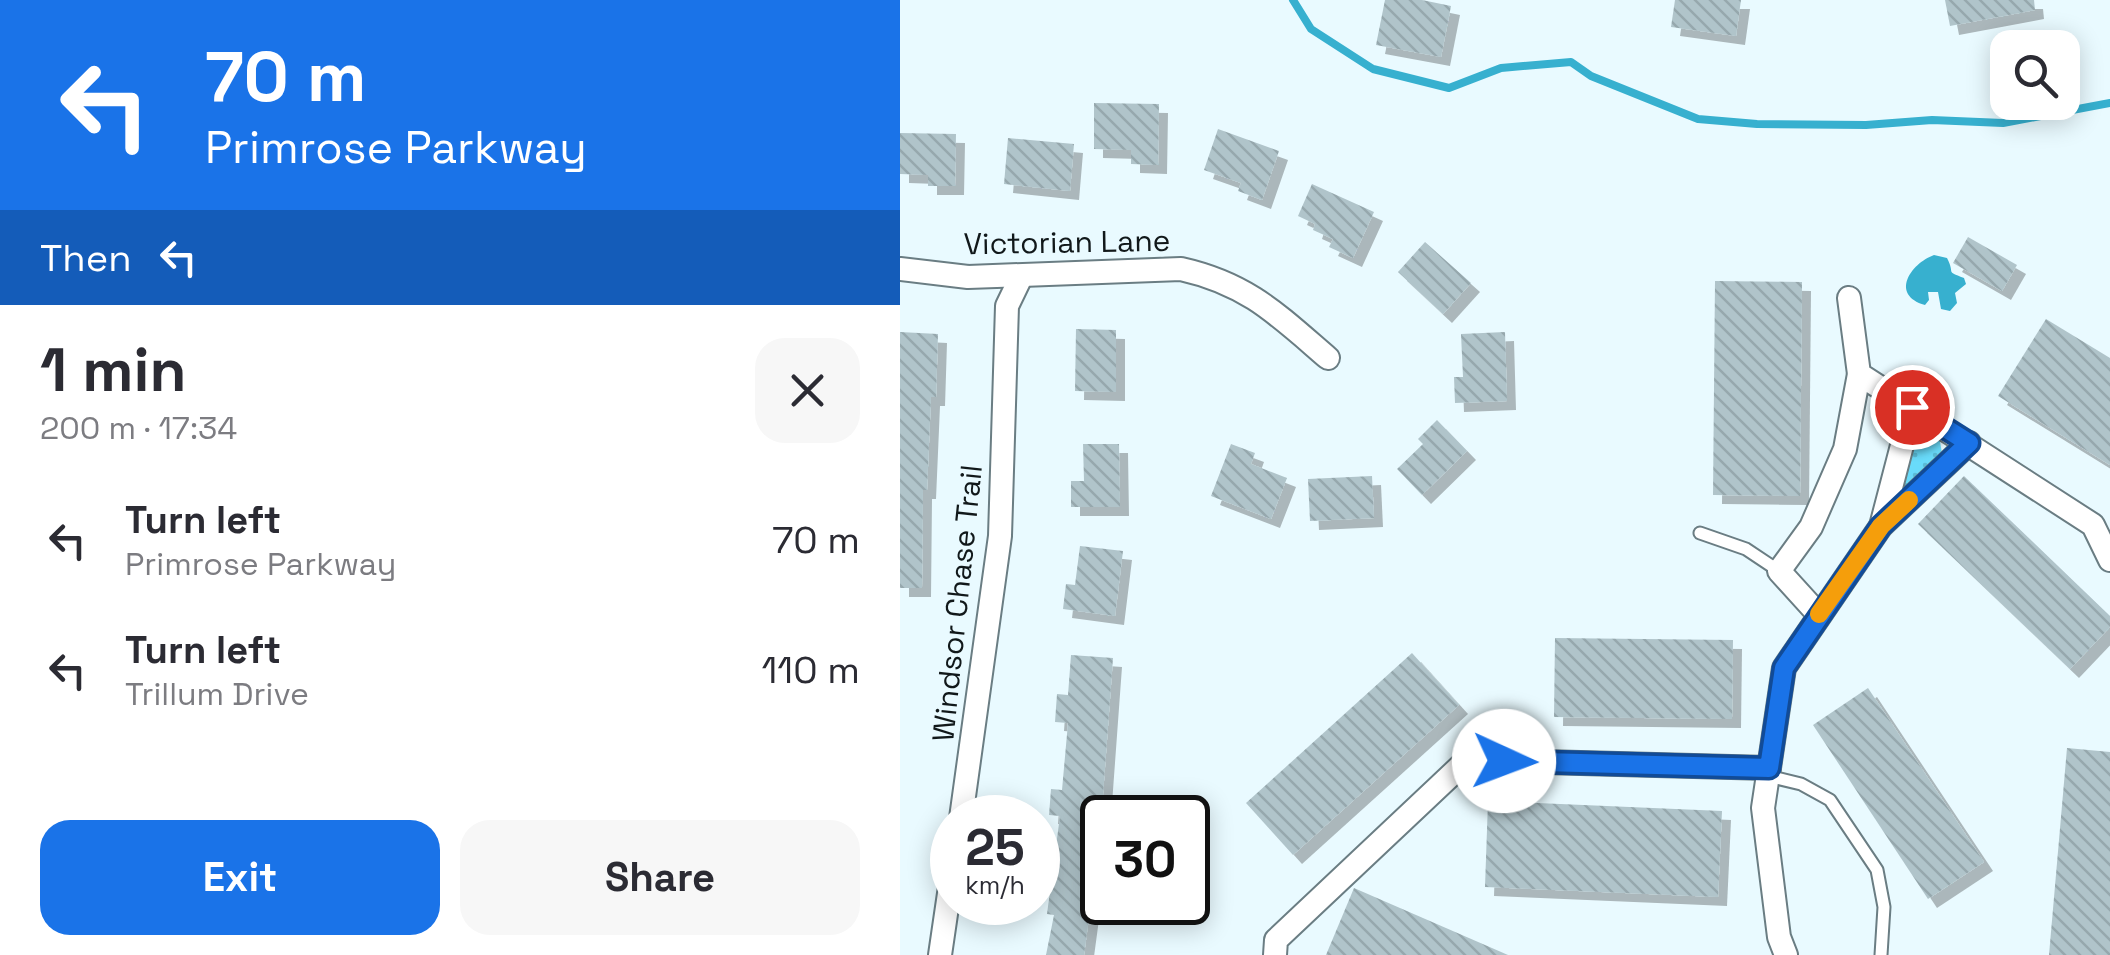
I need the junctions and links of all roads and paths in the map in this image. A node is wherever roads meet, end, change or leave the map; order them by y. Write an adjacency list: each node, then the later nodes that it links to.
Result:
1 (900, 269): 2 (street, Victorian Lane)
2 (1020, 277): 4 (street, Victorian Lane); 14 (street, Windsor Chase Trail)
3 (1849, 298): 5 (street)
4 (1328, 358)
5 (1859, 374): 6 (street); 11 (street)
6 (1912, 407): 7 (street); 8 (street)
7 (1969, 443): 8 (street); 10 (street)
8 (1881, 526): 12 (street)
9 (1700, 533): 11 (lane)
10 (2110, 560)
11 (1779, 571): 12 (street)
12 (1818, 615): 13 (street)
13 (1768, 772): 17 (street); 18 (street); 19 (lane)
14 (965, 795)
15 (944, 925): 16 (street)
16 (940, 955)
17 (1275, 955)
18 (1786, 955)
19 (1881, 955)

